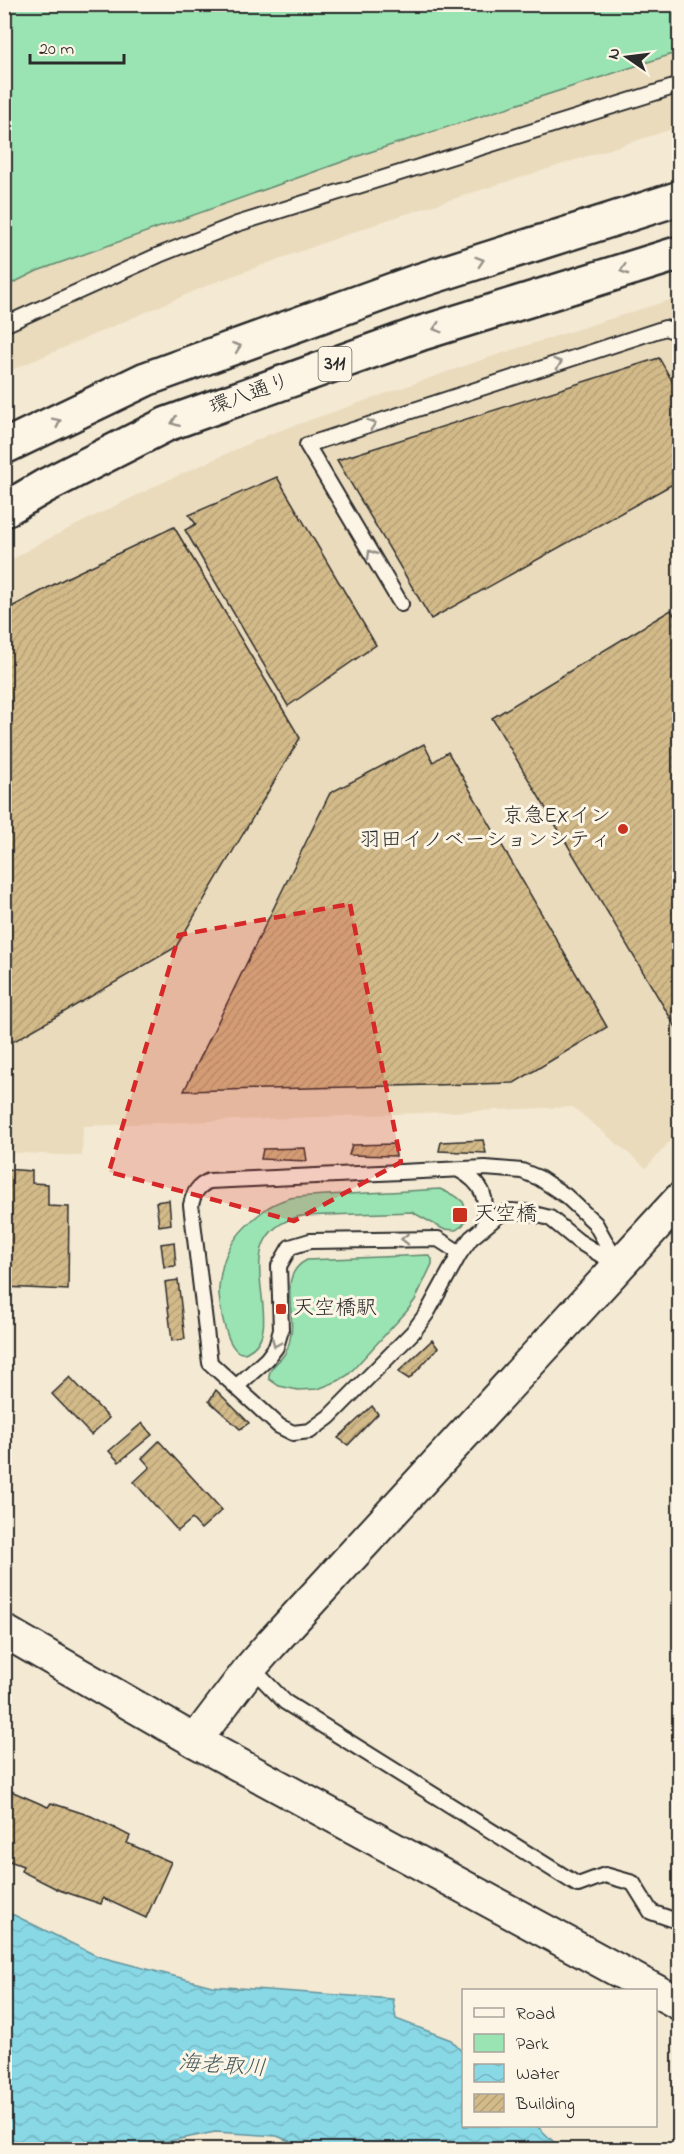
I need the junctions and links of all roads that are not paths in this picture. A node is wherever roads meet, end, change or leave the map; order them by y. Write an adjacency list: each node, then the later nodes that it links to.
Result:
1 (680, 85): 4 (lane)
2 (680, 198): 6 (main road, 311, one-way to 2)
3 (680, 253): 7 (main road, 環八通り / 311, one-way to 7)
4 (4, 325)
5 (680, 333): 8 (lane, one-way to 5)
6 (4, 447)
7 (4, 510)
8 (400, 604)
9 (459, 1170): 11 (lane); 13 (lane); 14 (lane)
10 (680, 1199): 13 (street)
11 (484, 1226): 12 (lane); 13 (lane)
12 (460, 1253): 14 (lane); 14 (lane, one-way to 14)
13 (619, 1266): 16 (street)
14 (236, 1387)
15 (4, 1631): 17 (street)
16 (250, 1667): 17 (street); 18 (lane)
17 (195, 1741): 19 (street)
18 (680, 1922)
19 (651, 1989)
20 (657, 1992): 21 (street)
21 (680, 2004)

